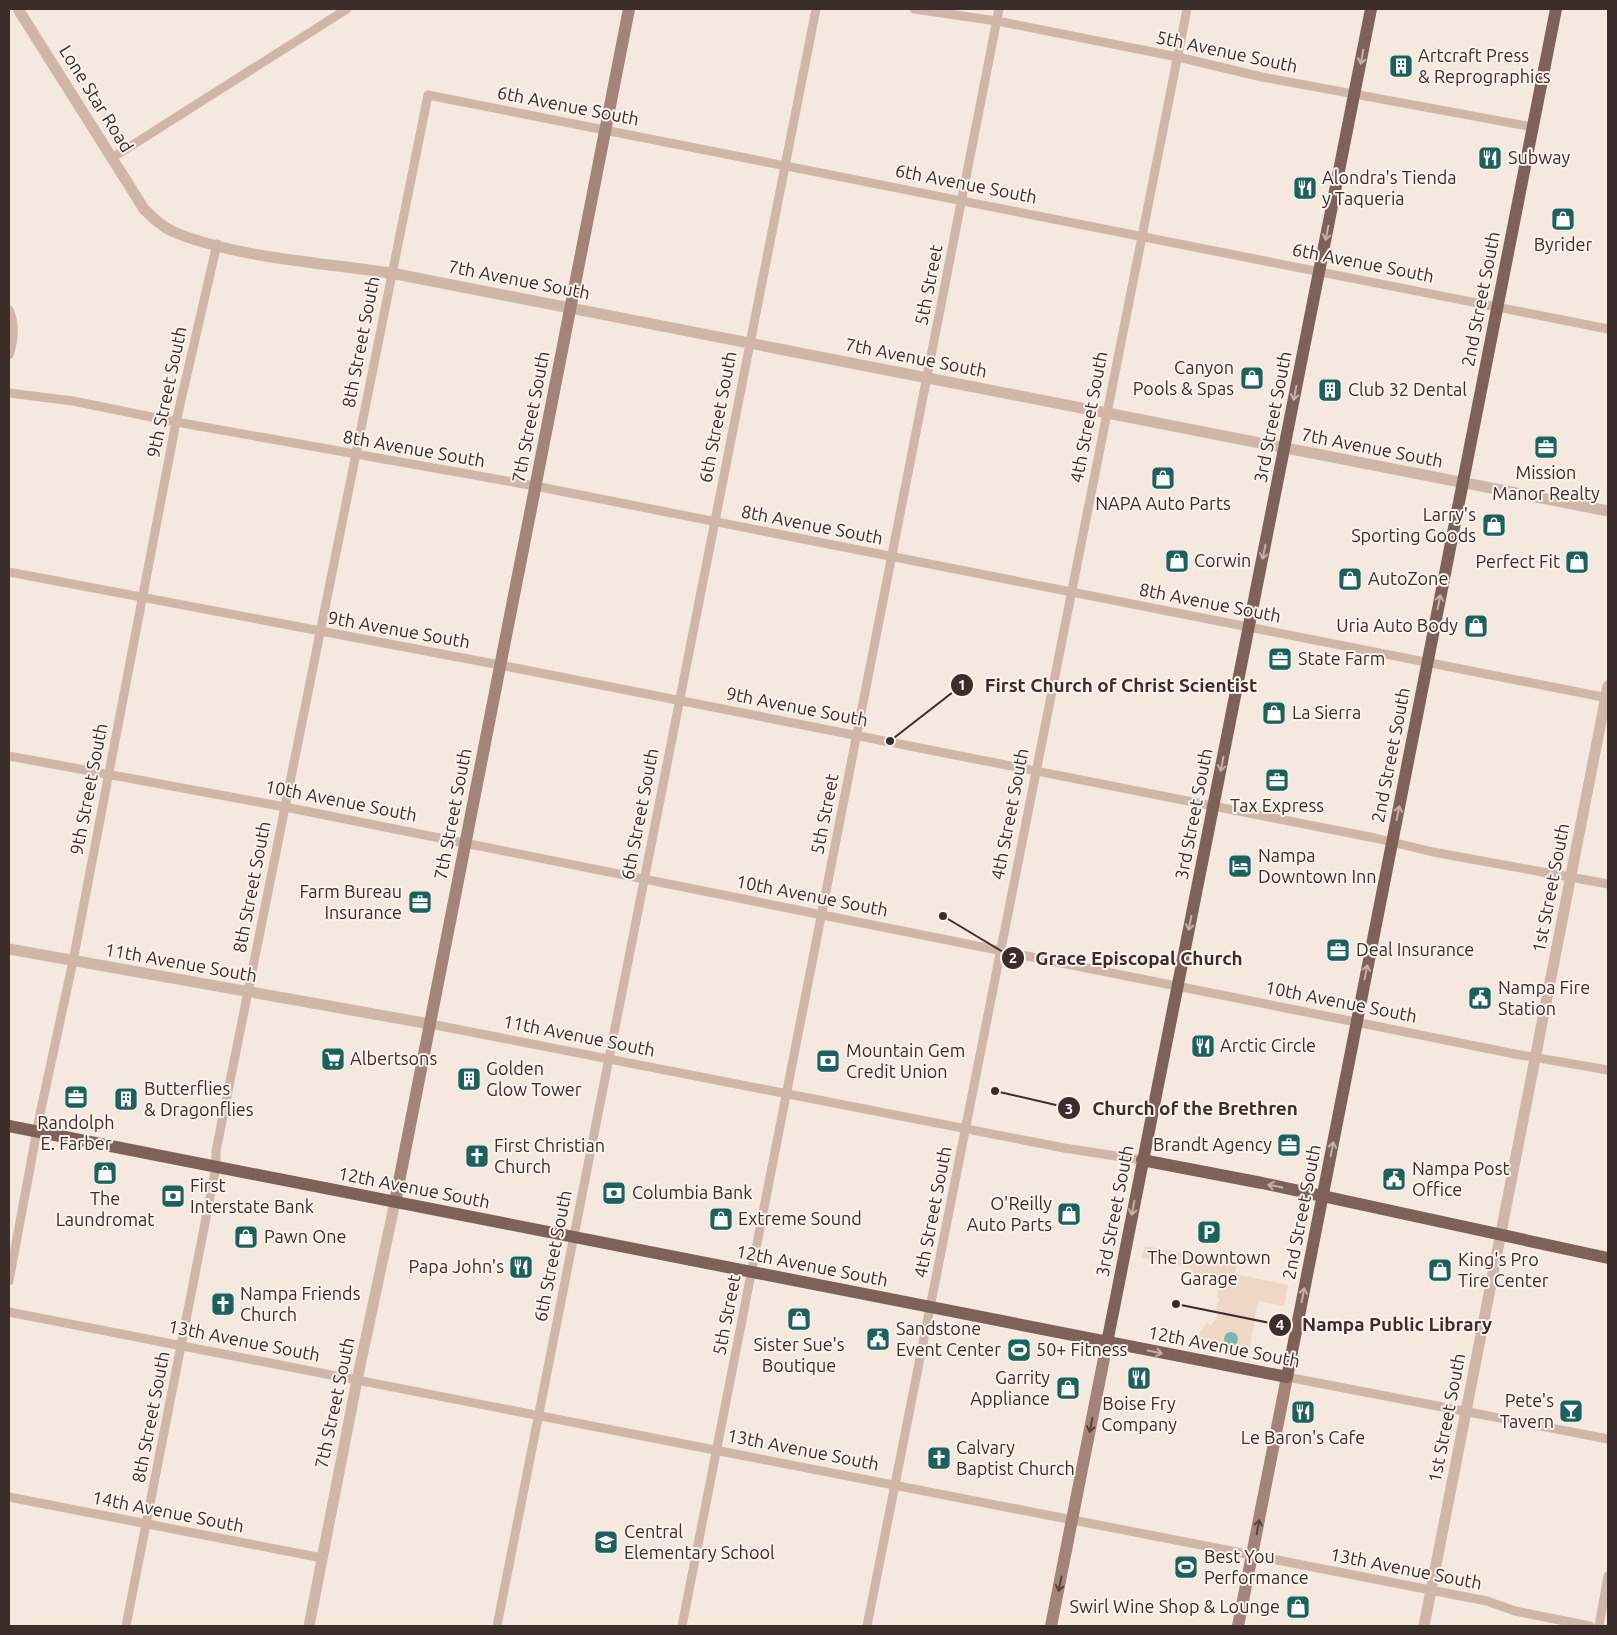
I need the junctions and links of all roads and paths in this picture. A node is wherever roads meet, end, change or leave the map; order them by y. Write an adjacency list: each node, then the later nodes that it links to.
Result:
1 (18, 9): 16 (street, Lone Star Road)
2 (347, 9): 16 (street)
3 (629, 9): 15 (main road, 7th Street South)
4 (816, 9): 17 (street, 6th Street South)
5 (914, 9): 10 (street, 5th Avenue South)
6 (999, 9): 10 (street, 5th Street)
7 (1186, 9): 11 (street, 4th Street South)
8 (1371, 9): 12 (main road, 3rd Street South, one-way to 12)
9 (1556, 9): 14 (main road, 2nd Street South)
10 (997, 21): 11 (street, 5th Avenue South); 18 (street, 5th Street)
11 (1178, 57): 12 (street, 5th Avenue South); 20 (street, 4th Street South)
12 (1354, 94): 14 (street, 5th Avenue South); 22 (main road, 3rd Street South, one-way to 22)
13 (428, 95): 15 (street, 6th Avenue South); 23 (street, 8th Street South)
14 (1533, 127): 24 (main road, 2nd Street South)
15 (607, 130): 17 (street, 6th Avenue South); 25 (main road, 7th Street South)
16 (112, 158): 19 (street, Lone Star Road)
17 (785, 165): 18 (street, 6th Avenue South); 28 (street, 6th Street South)
18 (962, 200): 20 (street, 6th Avenue South); 30 (street, 5th Street)
19 (144, 209): 21 (street, 7th Avenue South)
20 (1141, 235): 22 (street, 6th Avenue South); 32 (street, 4th Street South)
21 (216, 244): 23 (street, 7th Avenue South); 33 (street, 9th Street South)
22 (1320, 271): 24 (street, 6th Avenue South); 34 (main road, 3rd Street South, one-way to 34)
23 (392, 273): 25 (street, 7th Avenue South); 35 (street, 8th Street South)
24 (1498, 306): 27 (street, 6th Avenue South); 36 (main road, 2nd Street South)
25 (570, 308): 28 (street, 7th Avenue South); 37 (main road, 7th Street South)
26 (9, 310): 29 (street)
27 (1608, 329)
28 (749, 344): 30 (street, 7th Avenue South); 39 (street, 6th Street South)
29 (9, 355)
30 (928, 378): 32 (street, 7th Avenue South); 40 (street, 5th Street)
31 (9, 393): 33 (street, 8th Avenue South)
32 (1106, 412): 34 (street, 7th Avenue South); 42 (street, 4th Street South)
33 (176, 422): 35 (street, 8th Avenue South); 43 (street, 9th Street South)
34 (1284, 448): 36 (street, 7th Avenue South); 44 (main road, 3rd Street South, one-way to 44)
35 (355, 455): 37 (street, 8th Avenue South); 45 (street, 8th Street South)
36 (1462, 484): 38 (street, 7th Avenue South); 46 (main road, 2nd Street South, one-way to 36)
37 (535, 486): 39 (street, 8th Avenue South); 47 (main road, 7th Street South)
38 (1608, 511)
39 (714, 522): 40 (street, 8th Avenue South); 49 (street, 6th Street South)
40 (892, 557): 42 (street, 8th Avenue South); 50 (street, 5th Street)
41 (9, 572): 43 (street, 9th Avenue South)
42 (1071, 593): 44 (street, 8th Avenue South); 52 (street, 4th Street South)
43 (142, 597): 45 (street, 9th Avenue South); 53 (street, 9th Street South)
44 (1249, 628): 46 (street, 8th Avenue South); 55 (main road, 3rd Street South, one-way to 55)
45 (320, 632): 47 (street, 9th Avenue South); 54 (street, 8th Street South)
46 (1428, 662): 48 (street, 8th Avenue South); 57 (main road, 2nd Street South, one-way to 46)
47 (500, 665): 49 (street, 9th Avenue South); 56 (main road, 7th Street South)
48 (1607, 694): 58 (street, 1st Street South)
49 (679, 700): 50 (street, 9th Avenue South); 59 (street, 6th Street South)
50 (857, 735): 52 (street, 9th Avenue South); 61 (street, 5th Street)
51 (9, 756): 53 (street, 10th Avenue South)
52 (1036, 771): 55 (street, 9th Avenue South); 63 (street, 4th Street South)
53 (109, 773): 54 (street, 10th Avenue South); 64 (street, 9th Street South)
54 (285, 806): 56 (street, 10th Avenue South); 66 (street, 8th Street South)
55 (1213, 807): 57 (street, 9th Avenue South); 65 (main road, 3rd Street South, one-way to 65)
56 (465, 843): 59 (street, 10th Avenue South); 68 (main road, 7th Street South)
57 (1392, 843): 58 (street, 9th Avenue South); 67 (main road, 2nd Street South, one-way to 57)
58 (1571, 876): 60 (street, 9th Avenue South); 69 (street, 1st Street South)
59 (644, 879): 61 (street, 10th Avenue South); 70 (street, 6th Street South)
60 (1608, 884)
61 (822, 914): 63 (street, 10th Avenue South); 72 (street, 5th Street)
62 (9, 949): 64 (street, 11th Avenue South)
63 (1000, 950): 65 (street, 10th Avenue South); 74 (street, 4th Street South)
64 (73, 961): 66 (street, 11th Avenue South); 75 (street, 9th Street South)
65 (1178, 986): 67 (street, 10th Avenue South); 76 (main road, 3rd Street South)
66 (248, 993): 68 (street, 11th Avenue South); 77 (street, 8th Street South)
67 (1357, 1022): 69 (street, 10th Avenue South); 78 (main road, 2nd Street South, one-way to 67)
68 (430, 1024): 70 (street, 11th Avenue South); 79 (main road, 7th Street South)
69 (1535, 1056): 71 (street, 10th Avenue South); 80 (street, 1st Street South)
70 (609, 1059): 72 (street, 11th Avenue South); 81 (street, 6th Street South)
71 (1608, 1070)
72 (787, 1094): 74 (street, 11th Avenue South); 83 (street, 5th Street)
73 (9, 1126): 75 (main road, 12th Avenue South)
74 (966, 1129): 76 (street, 11th Avenue South); 85 (street, 4th Street South)
75 (38, 1131): 77 (main road, 12th Avenue South); 84 (street, 9th Street South)
76 (1142, 1160): 78 (main road, one-way to 76); 87 (main road, 3rd Street South, one-way to 87)
77 (216, 1167): 79 (main road, 12th Avenue South); 88 (street, 8th Street South)
78 (1322, 1197): 80 (main road); 89 (main road, 2nd Street South, one-way to 78)
79 (394, 1202): 81 (main road, 12th Avenue South); 90 (street, 7th Street South)
80 (1500, 1235): 82 (main road); 91 (street, 1st Street South)
81 (574, 1237): 83 (main road, 12th Avenue South); 92 (street, 6th Street South)
82 (1608, 1258)
83 (752, 1273): 85 (main road, 12th Avenue South); 94 (street, 5th Street)
84 (9, 1281)
85 (931, 1307): 87 (main road, 12th Avenue South); 95 (street, 4th Street South)
86 (9, 1312): 88 (street, 13th Avenue South)
87 (1107, 1342): 89 (main road, 12th Avenue South, one-way to 89); 97 (main road, 3rd Street South, one-way to 97)
88 (181, 1346): 90 (street, 13th Avenue South); 98 (street, 8th Street South)
89 (1287, 1377): 91 (street, 12th Avenue South); 99 (main road, 2nd Street South, one-way to 89)
90 (356, 1380): 92 (street, 13th Avenue South); 100 (street, 7th Street South)
91 (1466, 1412): 93 (street, 12th Avenue South); 102 (street, 1st Street South)
92 (538, 1415): 94 (street, 13th Avenue South); 105 (street, 6th Street South)
93 (1608, 1439)
94 (717, 1450): 95 (street, 13th Avenue South); 106 (street, 5th Street)
95 (895, 1485): 97 (street, 13th Avenue South); 107 (street, 4th Street South)
96 (9, 1497): 98 (street, 14th Avenue South)
97 (1072, 1520): 99 (street, 13th Avenue South); 108 (main road, 3rd Street South, one-way to 108)
98 (146, 1524): 100 (street, 14th Avenue South); 103 (street, 8th Street South)
99 (1252, 1555): 102 (street, 13th Avenue South); 109 (main road, 2nd Street South)
100 (322, 1558): 104 (street, 7th Street South)
101 (1608, 1576): 112 (street)
102 (1431, 1591): 110 (street, 1st Street South); 111 (street, 13th Avenue South)
103 (126, 1626)
104 (309, 1626)
105 (497, 1626)
106 (682, 1626)
107 (867, 1626)
108 (1051, 1626)
109 (1238, 1626)
110 (1424, 1626)
111 (1590, 1626)
112 (1599, 1626)

